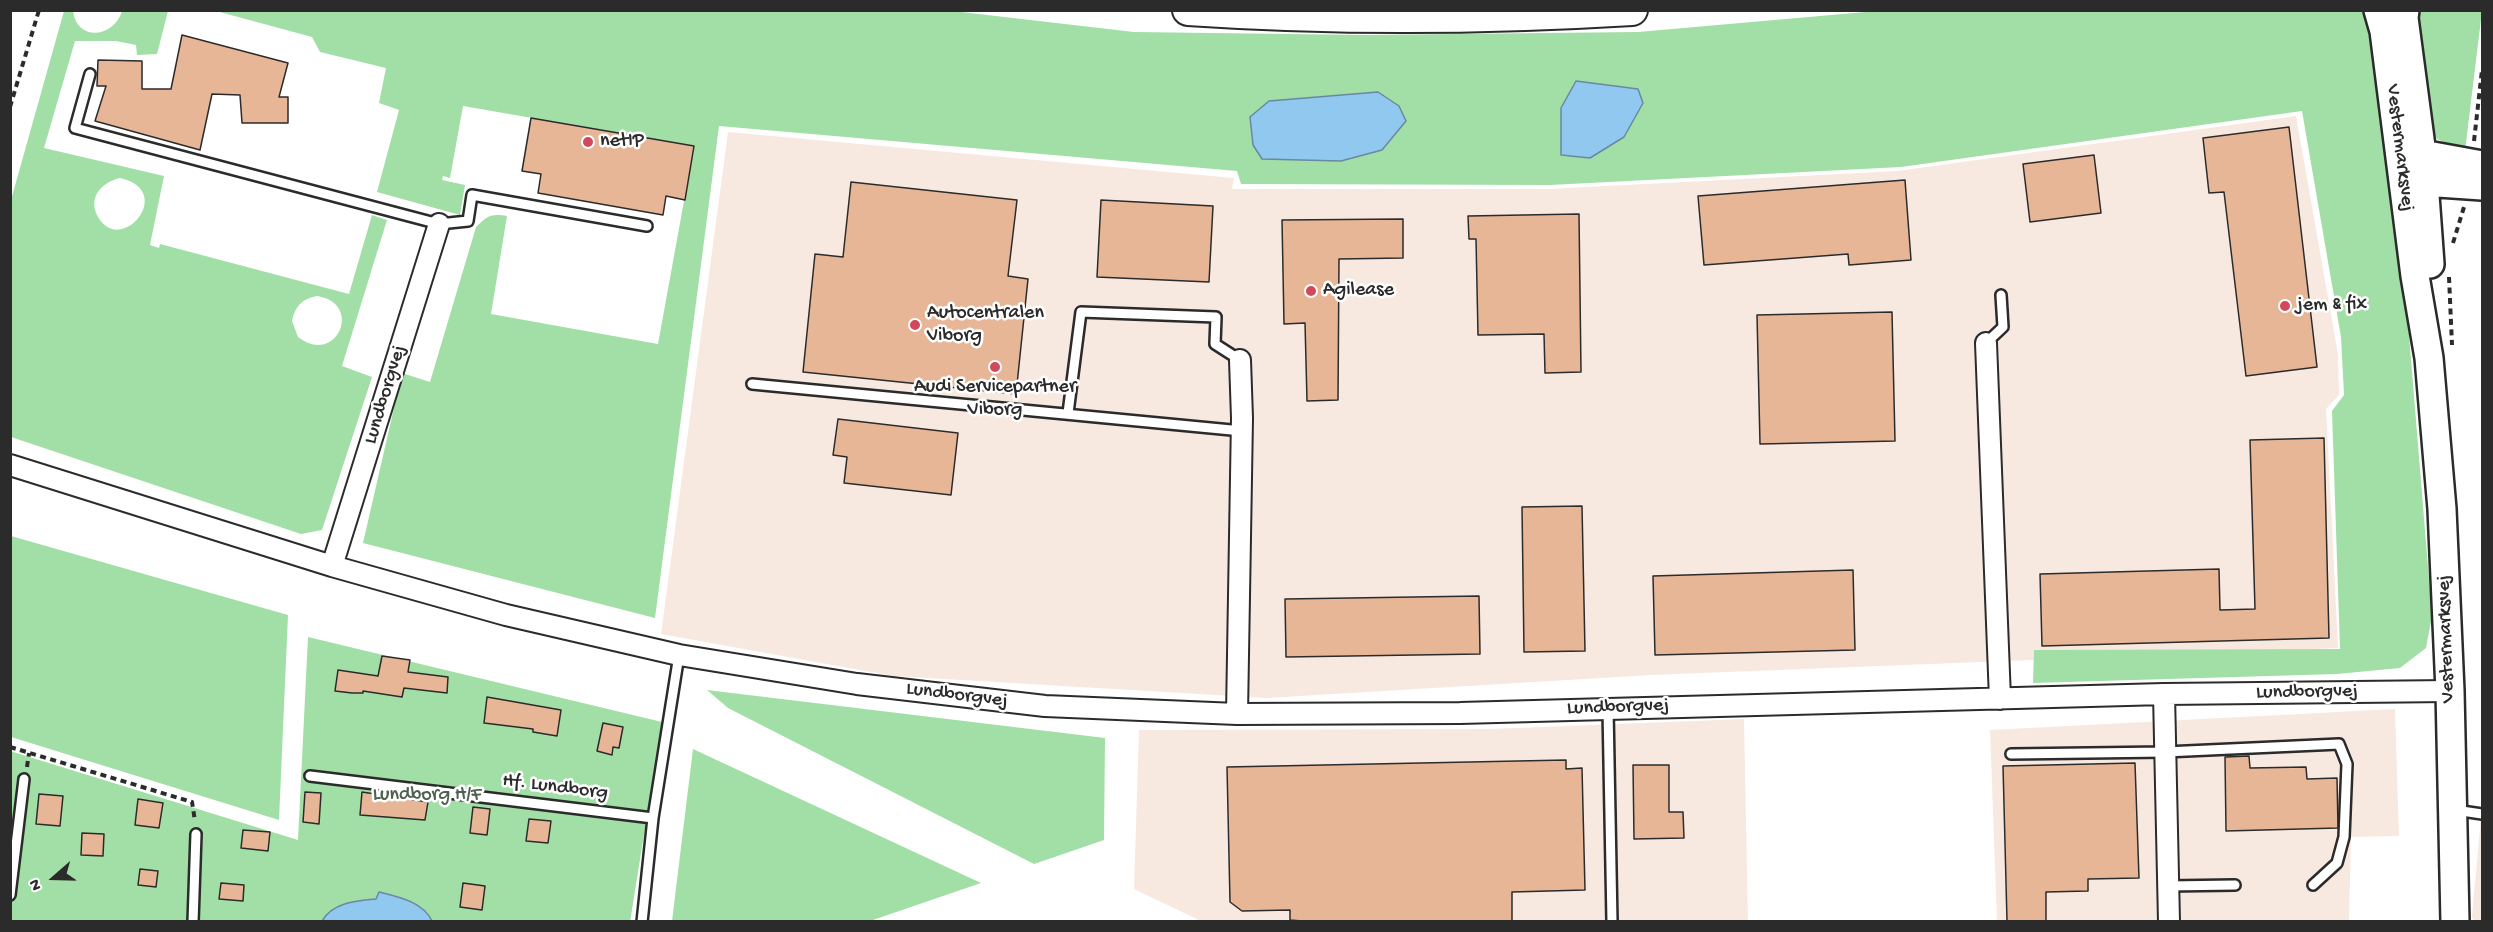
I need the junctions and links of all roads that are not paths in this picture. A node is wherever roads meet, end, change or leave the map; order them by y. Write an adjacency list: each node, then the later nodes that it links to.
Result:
1 (1188, 10): 2 (main road)
2 (1632, 10)
3 (2378, 10): 6 (street, Vestermarksvej)
4 (2404, 10): 6 (street, Vestermarksvej)
5 (90, 74): 9 (lane)
6 (2412, 159): 7 (street); 8 (street, Vestermarksvej)
7 (2478, 172): 8 (street)
8 (2414, 187): 20 (street, Vestermarksvej)
9 (439, 224): 10 (lane); 18 (street, Lundborgvej)
10 (647, 226)
11 (2001, 295): 12 (lane)
12 (1986, 343): 22 (street)
13 (1240, 360): 15 (lane); 16 (street)
14 (752, 384): 15 (lane)
15 (1068, 413): 16 (lane)
16 (1242, 431): 24 (street)
17 (10, 465): 18 (street, Lundborgvej)
18 (332, 566): 19 (street, Lundborgvej)
19 (679, 655): 24 (street, Lundborgvej); 31 (lane)
20 (2450, 691): 21 (street, Lundborgvej); 29 (street, Vestermarksvej)
21 (2164, 694): 22 (street, Lundborgvej); 25 (street)
22 (2000, 699): 23 (street, Lundborgvej)
23 (1608, 708): 24 (street, Lundborgvej); 39 (lane)
24 (1237, 714)
25 (2165, 752): 26 (lane); 34 (lane); 35 (street)
26 (2011, 754)
27 (310, 776): 31 (lane, Hf. Lundborg)
28 (24, 779): 36 (lane)
29 (2451, 810): 30 (lane); 41 (street, Vestermarksvej)
30 (2482, 814)
31 (653, 818): 38 (lane)
32 (196, 834): 37 (lane)
33 (2235, 885): 35 (lane)
34 (2313, 885)
35 (2168, 886): 40 (street)
36 (10, 895)
37 (193, 921)
38 (642, 921)
39 (1612, 921)
40 (2169, 921)
41 (2455, 921)

